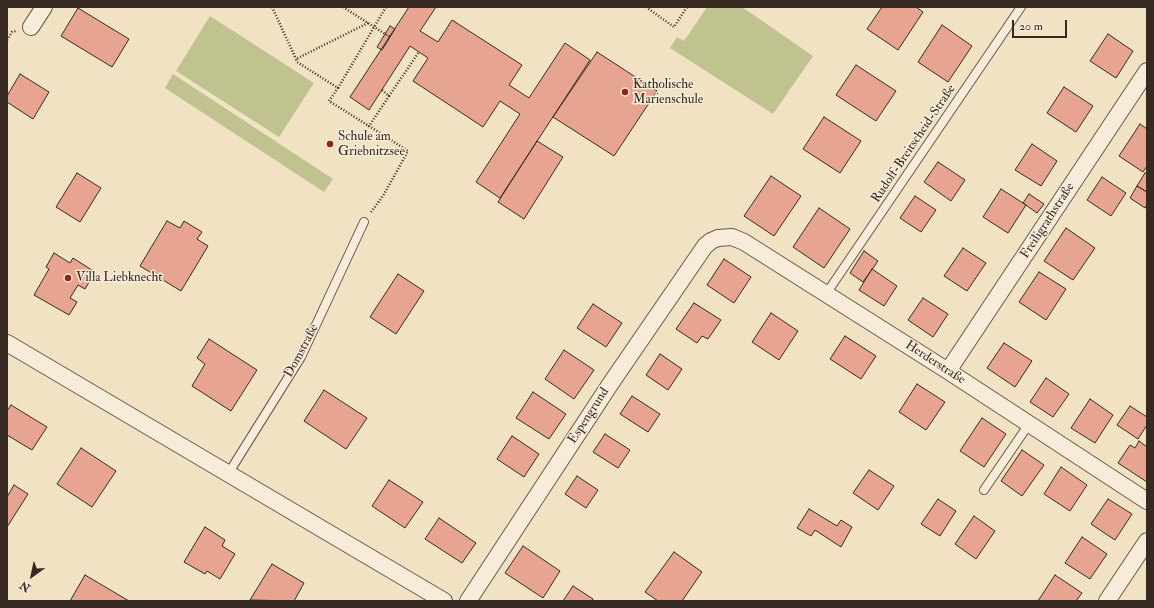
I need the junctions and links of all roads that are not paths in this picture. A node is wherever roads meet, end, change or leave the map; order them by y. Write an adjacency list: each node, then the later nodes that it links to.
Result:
1 (44, 7): 3 (street)
2 (1021, 7): 7 (lane, Rudolf-Breitscheid-Straße)
3 (31, 27)
4 (1147, 71): 9 (street, Freiligrathstraße)
5 (364, 222): 11 (lane, Domstraße)
6 (718, 238): 7 (street, Herderstraße); 16 (street, Espengrund)
7 (826, 294): 9 (street, Herderstraße)
8 (9, 348): 11 (street)
9 (948, 371): 10 (street, Herderstraße)
10 (1029, 424): 12 (lane); 13 (street, Herderstraße)
11 (228, 474): 15 (street)
12 (984, 490)
13 (1147, 501)
14 (1147, 541): 17 (street)
15 (444, 601)
16 (468, 601)
17 (1107, 601)

